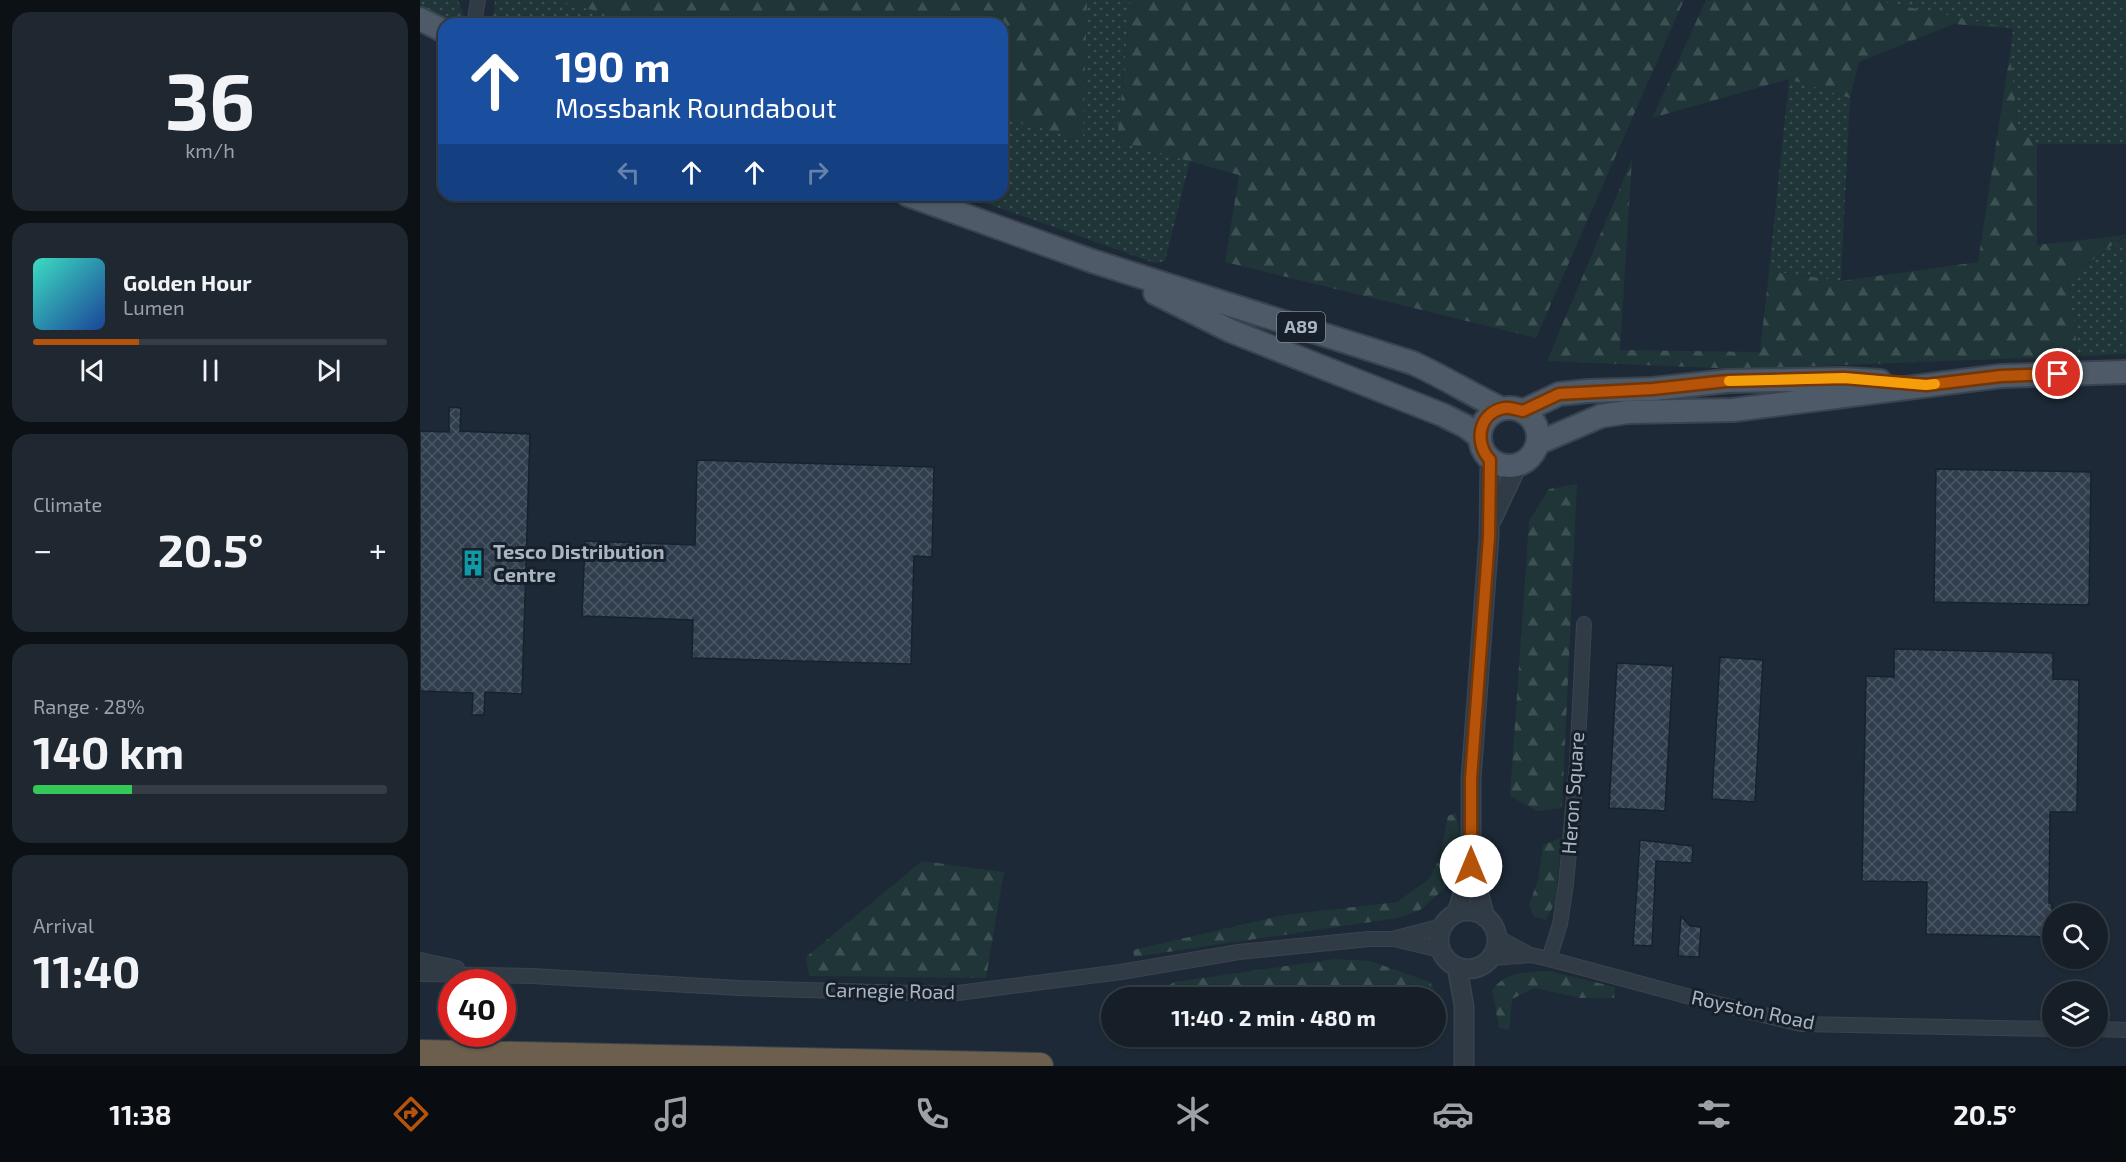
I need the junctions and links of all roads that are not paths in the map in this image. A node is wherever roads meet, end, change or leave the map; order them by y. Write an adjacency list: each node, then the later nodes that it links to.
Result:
1 (478, 0): 2 (street)
2 (475, 18)
3 (420, 19): 4 (main road)
4 (438, 28)
5 (420, 38): 6 (main road)
6 (438, 40)
7 (925, 201): 8 (main road, A89)
8 (1092, 261): 11 (main road, A89); 12 (main road, A89)
9 (2126, 372): 10 (main road)
10 (1926, 385): 11 (main road); 13 (main road)
11 (1513, 410): 12 (main road); 13 (main road)
12 (1479, 437): 14 (main road)
13 (1538, 443): 15 (main road)
14 (1490, 460): 15 (main road); 16 (street)
15 (1517, 466): 16 (street)
16 (1490, 523): 18 (street)
17 (1584, 624): 26 (street, Heron Square)
18 (1471, 866): 19 (street); 20 (street)
19 (1457, 913): 20 (street); 21 (street)
20 (1485, 916): 22 (street)
21 (1442, 926): 23 (street, Carnegie Road); 24 (street)
22 (1497, 937): 25 (street, Royston Road); 28 (street)
23 (1394, 939): 24 (street, Carnegie Road); 33 (street, Carnegie Road)
24 (1440, 950): 29 (street)
25 (1531, 955): 26 (street, Royston Road); 28 (street, Royston Road)
26 (1549, 959): 35 (street, Royston Road)
27 (420, 960): 30 (street, Carnegie Road)
28 (1484, 963): 29 (street); 34 (street)
29 (1457, 967): 34 (street)
30 (463, 969)
31 (420, 974): 32 (street, Carnegie Road)
32 (438, 974)
33 (516, 976)
34 (1464, 1006): 40 (street)
35 (2042, 1029)
36 (2108, 1029): 37 (street)
37 (2126, 1030)
38 (420, 1053): 39 (highway)
39 (1040, 1066)
40 (1464, 1066)

